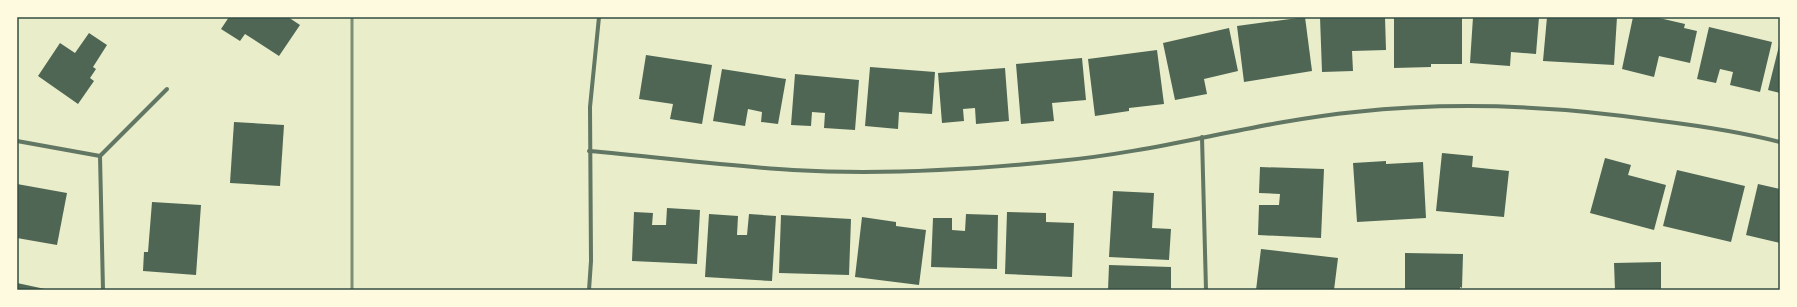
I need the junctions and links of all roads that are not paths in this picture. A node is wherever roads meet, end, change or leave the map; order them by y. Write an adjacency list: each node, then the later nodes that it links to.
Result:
1 (599, 17): 6 (street)
2 (167, 89): 7 (street)
3 (1202, 137): 5 (street); 6 (street); 10 (street)
4 (17, 141): 7 (street)
5 (1780, 142)
6 (589, 151): 9 (street)
7 (100, 156): 8 (street)
8 (103, 290)
9 (589, 290)
10 (1206, 290)

